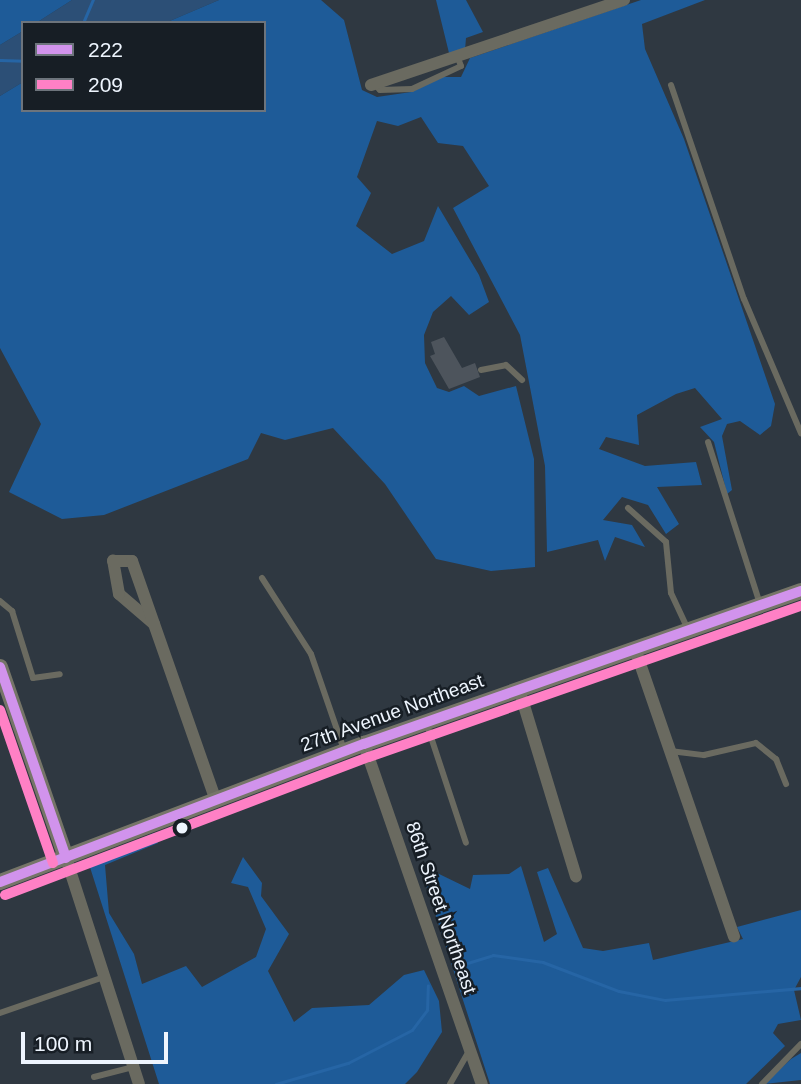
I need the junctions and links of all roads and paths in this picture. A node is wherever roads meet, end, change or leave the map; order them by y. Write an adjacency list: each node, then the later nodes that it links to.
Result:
1 (624, 0): 2 (street)
2 (372, 84)
3 (671, 85): 6 (lane)
4 (481, 370): 5 (lane)
5 (522, 380)
6 (801, 433)
7 (708, 442): 12 (lane)
8 (628, 508): 14 (lane)
9 (262, 578): 22 (lane)
10 (801, 591): 12 (street, 27th Avenue Northeast)
11 (0, 601): 17 (lane)
12 (760, 606): 14 (street, 27th Avenue Northeast)
13 (154, 624): 13 (street); 25 (street)
14 (689, 631): 15 (street, 27th Avenue Northeast)
15 (635, 649): 18 (street, 27th Avenue Northeast); 23 (street)
16 (0, 667): 19 (street)
17 (60, 674)
18 (519, 689): 20 (street, 27th Avenue Northeast); 28 (street)
19 (4, 692): 27 (street)
20 (426, 722): 21 (street, 27th Avenue Northeast); 26 (lane)
21 (364, 744): 22 (street, 27th Avenue Northeast); 34 (street, 86th Street Northeast)
22 (345, 751): 25 (street, 27th Avenue Northeast)
23 (670, 751): 24 (lane); 30 (street)
24 (786, 784)
25 (216, 801): 27 (street, 27th Avenue Northeast)
26 (466, 843)
27 (66, 858): 29 (street, 27th Avenue Northeast); 31 (street)
28 (576, 877)
29 (0, 882)
30 (734, 936)
31 (106, 977): 32 (lane); 35 (street)
32 (0, 1013)
33 (801, 1044): 40 (lane)
34 (470, 1049): 38 (lane); 39 (street, 86th Street Northeast)
35 (135, 1066): 36 (lane); 37 (street)
36 (94, 1077)
37 (139, 1084)
38 (450, 1084)
39 (482, 1084)
40 (762, 1084)

